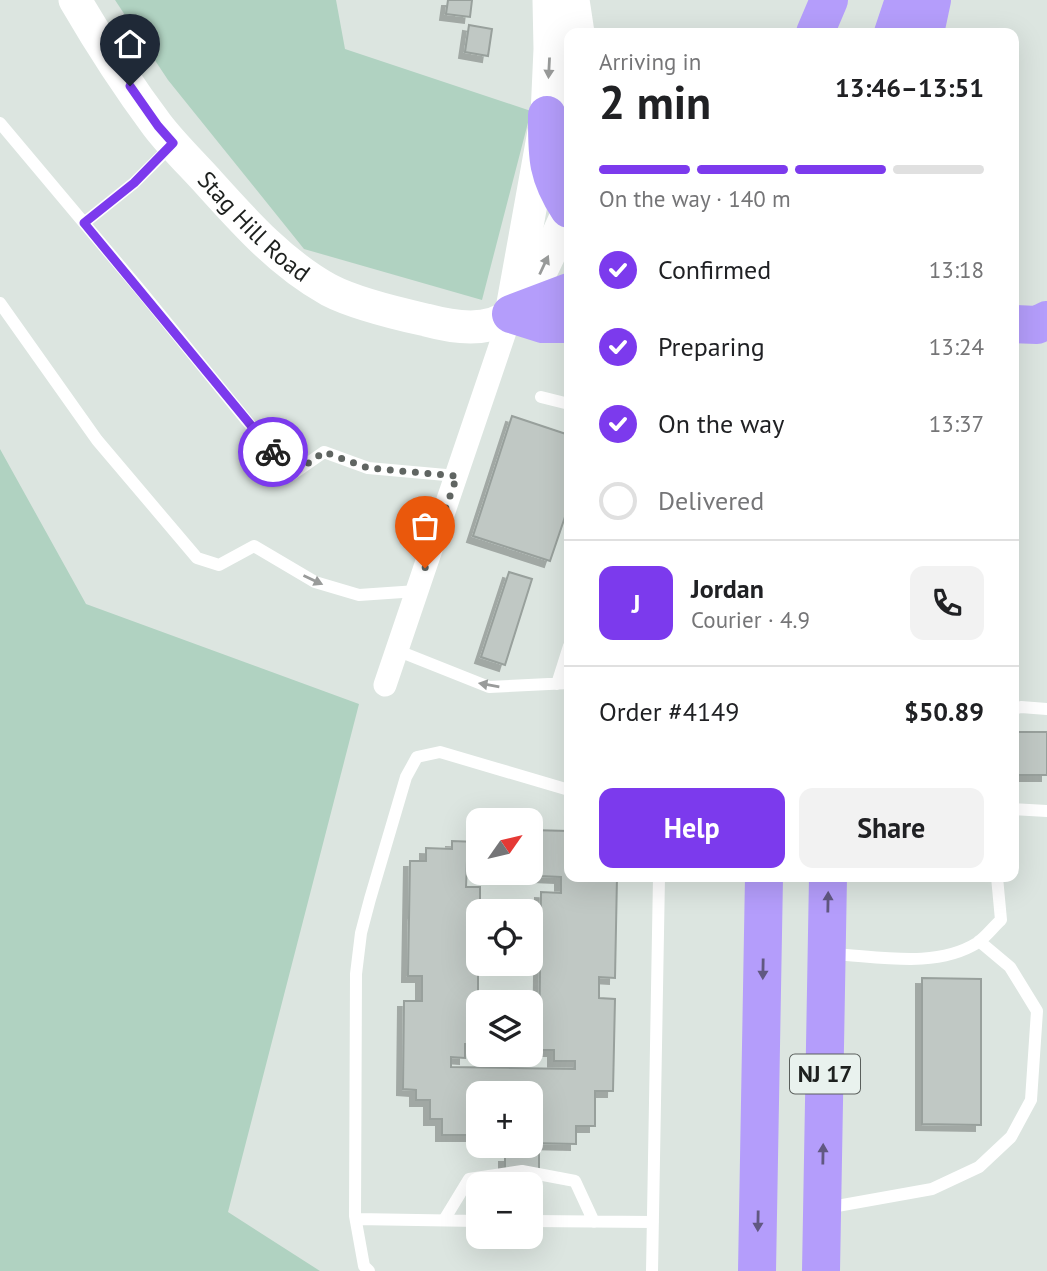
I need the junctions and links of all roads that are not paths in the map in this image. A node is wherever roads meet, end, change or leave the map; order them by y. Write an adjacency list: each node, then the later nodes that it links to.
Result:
1 (75, 0): 15 (street, Stag Hill Road)
2 (549, 0): 13 (street, one-way to 13)
3 (573, 0): 8 (street)
4 (829, 0): 9 (highway)
5 (835, 0): 10 (highway)
6 (904, 0): 11 (highway)
7 (932, 0): 12 (highway)
8 (577, 28)
9 (817, 28)
10 (827, 28)
11 (895, 28)
12 (926, 28)
13 (547, 115): 16 (highway); 21 (street)
14 (0, 123): 18 (lane)
15 (173, 143): 18 (lane); 21 (street, Stag Hill Road)
16 (564, 202)
17 (564, 221): 21 (street, one-way to 17)
18 (84, 223): 25 (lane)
19 (564, 294): 21 (highway)
20 (0, 303): 26 (lane, one-way to 26)
21 (511, 314): 22 (highway); 25 (street)
22 (564, 324)
23 (541, 397): 24 (lane)
24 (564, 403)
25 (457, 476): 26 (street)
26 (417, 591): 27 (street)
27 (396, 650): 28 (lane, one-way to 27); 29 (street)
28 (563, 684)
29 (384, 685)
30 (1019, 708): 31 (lane)
31 (1047, 709)
32 (564, 789): 42 (lane)
33 (1019, 809): 34 (lane)
34 (1047, 811)
35 (659, 882): 47 (lane)
36 (764, 882): 48 (highway, NJ 17, one-way to 48)
37 (828, 882): 40 (highway, NJ 17, one-way to 37)
38 (997, 882): 39 (lane)
39 (979, 941): 40 (lane); 41 (lane)
40 (827, 953): 41 (highway, NJ 17, one-way to 40)
41 (822, 1209): 51 (highway, NJ 17)
42 (356, 1219): 43 (lane); 49 (lane)
43 (444, 1220): 44 (lane); 46 (lane)
44 (466, 1221)
45 (543, 1221): 46 (lane)
46 (594, 1222): 47 (lane)
47 (653, 1222): 50 (lane)
48 (755, 1269)
49 (369, 1271)
50 (652, 1271)
51 (821, 1271)

